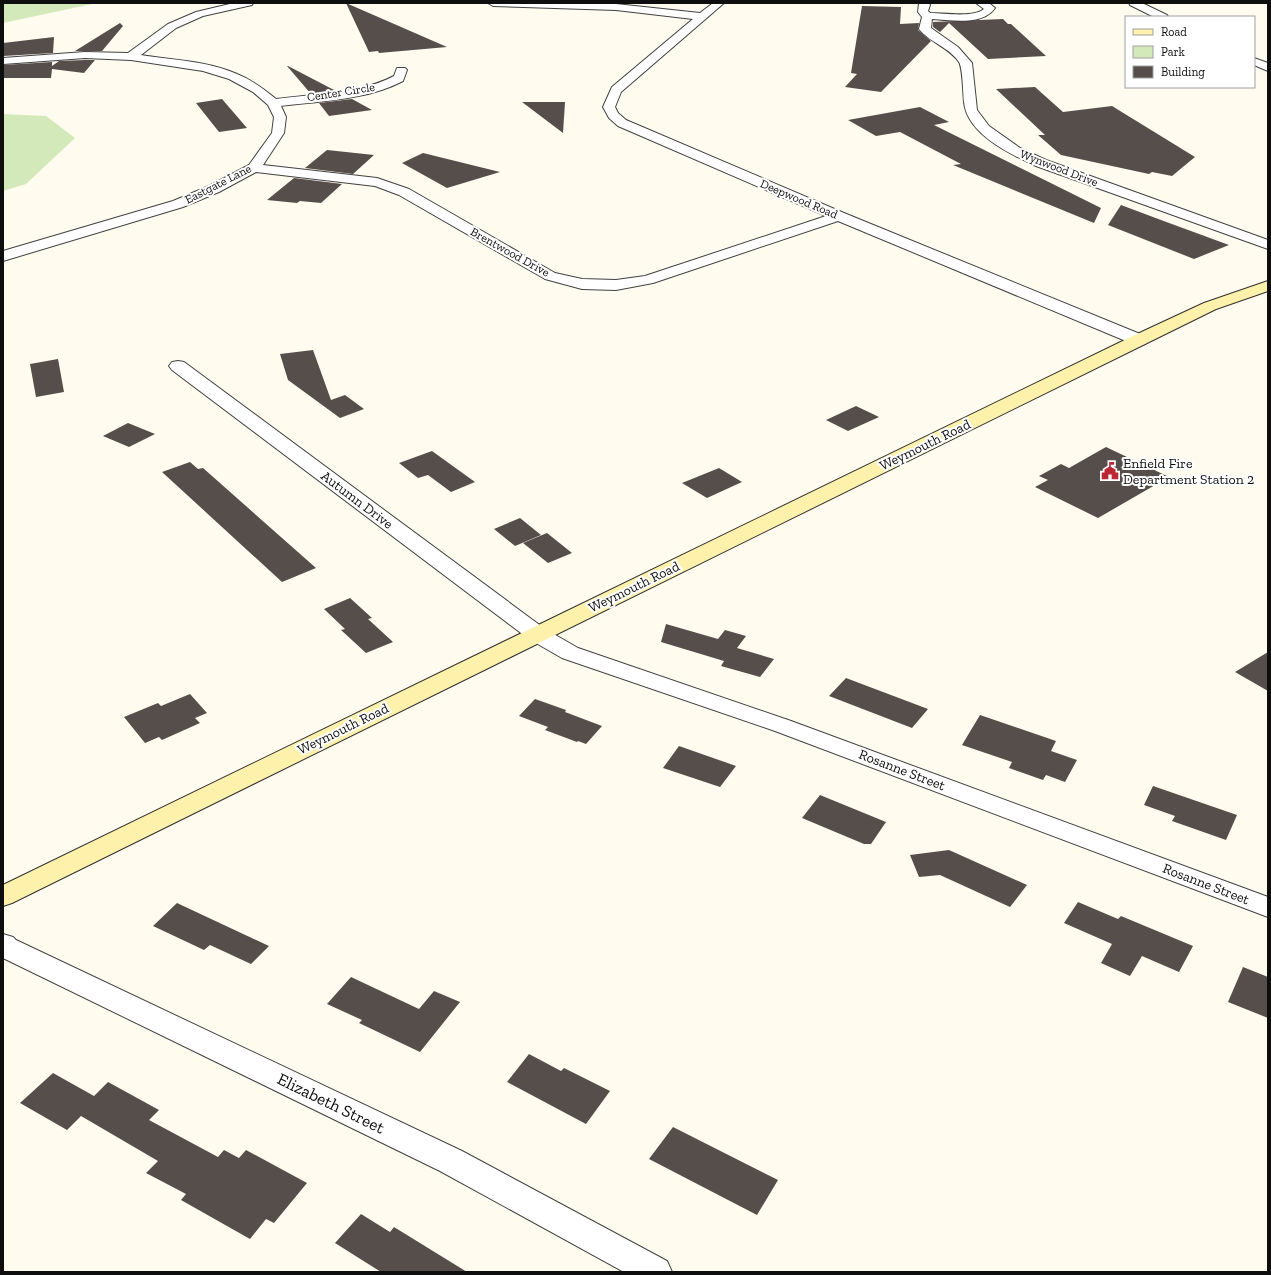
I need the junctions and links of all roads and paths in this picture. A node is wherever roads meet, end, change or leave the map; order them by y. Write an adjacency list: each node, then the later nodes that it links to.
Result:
1 (248, 3): 9 (street)
2 (493, 3): 7 (street)
3 (719, 3): 7 (street, Deepwood Road)
4 (981, 3): 6 (street, Wynwood Drive)
5 (1134, 3): 8 (street)
6 (929, 10): 17 (street, Wynwood Drive)
7 (702, 16): 16 (street, Deepwood Road)
8 (1161, 16)
9 (131, 56): 10 (street); 14 (street)
10 (3, 60)
11 (1255, 61): 12 (street)
12 (1268, 67)
13 (401, 70): 14 (street, Center Circle)
14 (273, 102): 15 (street, Eastgate Lane)
15 (254, 168): 16 (street, Brentwood Drive); 18 (street, Eastgate Lane)
16 (839, 216): 20 (street, Deepwood Road)
17 (1268, 245)
18 (3, 256)
19 (1268, 286): 20 (street, Weymouth Road)
20 (1139, 340): 22 (street, Weymouth Road)
21 (178, 366): 22 (street, Autumn Drive)
22 (537, 634): 23 (street, Weymouth Road); 24 (street, Rosanne Street)
23 (3, 896)
24 (1268, 907)
25 (3, 944): 26 (street, Elizabeth Street)
26 (655, 1272)

